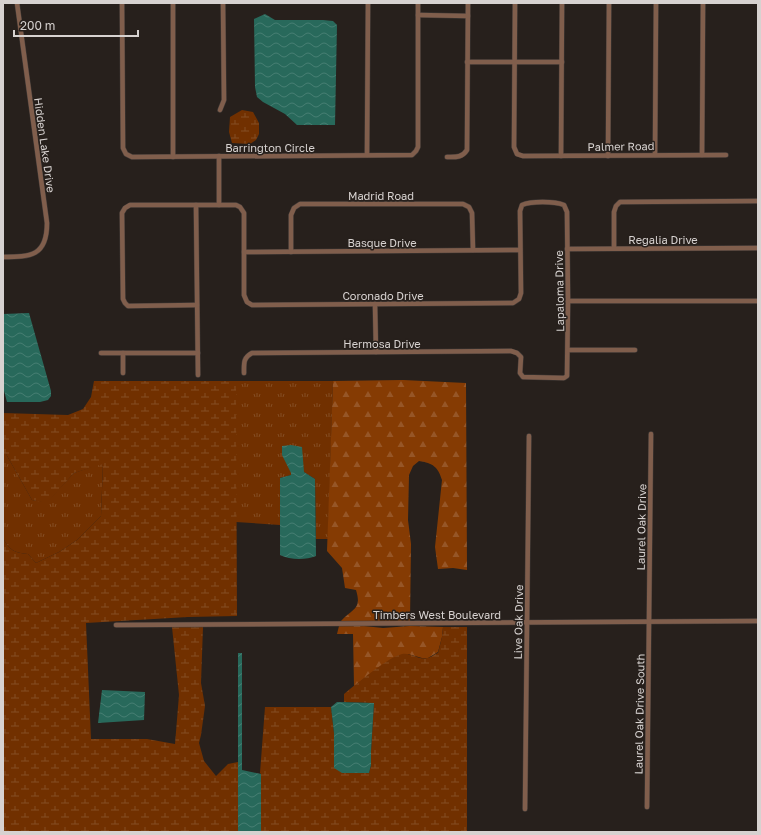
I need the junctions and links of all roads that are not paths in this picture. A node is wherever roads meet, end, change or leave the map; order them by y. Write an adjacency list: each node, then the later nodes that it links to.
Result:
1 (17, 3): 38 (street, Hidden Lake Drive)
2 (122, 3): 26 (street, Barrington Circle)
3 (172, 3): 26 (street)
4 (223, 3): 18 (street)
5 (368, 3): 19 (street)
6 (418, 3): 13 (street, Barrington Circle)
7 (468, 3): 14 (street)
8 (515, 3): 16 (street)
9 (562, 3): 17 (street)
10 (609, 3): 25 (street)
11 (656, 3): 20 (street)
12 (703, 3): 21 (street)
13 (418, 15): 14 (street); 19 (street, Barrington Circle)
14 (468, 16): 15 (street)
15 (468, 62): 16 (street); 27 (street)
16 (514, 62): 17 (street); 24 (street, Palmer Road)
17 (562, 62): 24 (street)
18 (220, 110)
19 (367, 155): 23 (street, Barrington Circle)
20 (655, 155): 21 (street, Palmer Road); 25 (street, Palmer Road)
21 (702, 155): 22 (street, Palmer Road)
22 (726, 155)
23 (219, 156): 26 (street, Barrington Circle); 30 (street)
24 (561, 156): 25 (street, Palmer Road)
25 (608, 156)
26 (173, 157)
27 (447, 157)
28 (758, 201): 31 (street)
29 (196, 205): 30 (street); 42 (street); 42 (street)
30 (219, 205): 36 (street)
31 (614, 248): 32 (street, Regalia Drive); 33 (street, Regalia Drive)
32 (758, 248)
33 (567, 249): 35 (street, Lapaloma Drive); 39 (street, Lapaloma Drive)
34 (473, 250): 35 (street, Basque Drive); 37 (street, Basque Drive); 37 (street, Madrid Road)
35 (520, 250): 41 (street, Coronado Drive)
36 (244, 252): 37 (street, Basque Drive); 41 (street, Coronado Drive)
37 (291, 252)
38 (3, 257)
39 (568, 301): 40 (street); 43 (street, Lapaloma Drive)
40 (758, 301)
41 (375, 304): 45 (street)
42 (197, 305): 48 (street)
43 (568, 350): 44 (street); 51 (street, Lapaloma Drive)
44 (635, 350)
45 (376, 352): 50 (street, Hermosa Drive); 51 (street, Hermosa Drive)
46 (101, 353): 47 (street)
47 (123, 353): 48 (street); 49 (street)
48 (198, 353): 52 (street)
49 (123, 373)
50 (244, 373)
51 (520, 373)
52 (198, 375)
53 (651, 434): 55 (street, Laurel Oak Drive)
54 (529, 436): 57 (street, Live Oak Drive)
55 (649, 621): 56 (street, Timbers West Boulevard); 57 (street, Timbers West Boulevard); 59 (street, Laurel Oak Drive South)
56 (758, 621)
57 (527, 622): 58 (street, Timbers West Boulevard); 60 (street, Live Oak Drive)
58 (116, 625)
59 (647, 807)
60 (525, 809)

